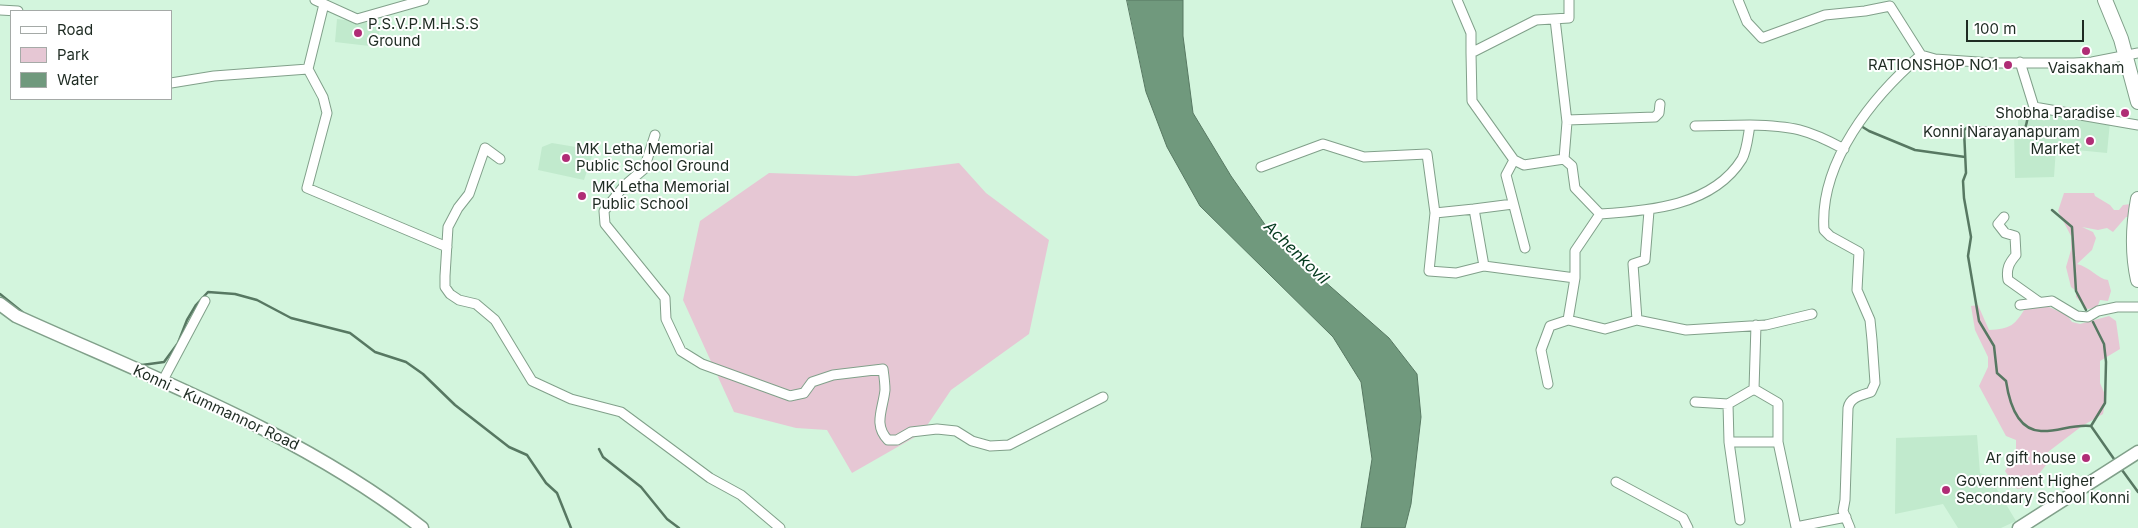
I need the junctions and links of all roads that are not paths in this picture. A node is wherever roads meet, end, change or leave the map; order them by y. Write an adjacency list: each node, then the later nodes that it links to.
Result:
1 (315, 0): 7 (street)
2 (424, 0): 7 (street)
3 (1457, 0): 10 (street)
4 (1569, 0): 9 (street)
5 (1738, 0): 8 (street)
6 (2106, 0): 12 (main road)
7 (324, 4): 14 (street)
8 (1882, 4): 11 (street)
9 (1555, 19): 10 (street); 18 (street)
10 (1471, 53): 26 (street)
11 (1921, 54): 13 (street); 23 (street)
12 (2132, 54): 13 (street); 16 (main road)
13 (2020, 62): 19 (street)
14 (308, 69): 15 (street); 35 (street)
15 (172, 83)
16 (2138, 102)
17 (1660, 104): 18 (street)
18 (1567, 120): 25 (street)
19 (2138, 125)
20 (1695, 126): 21 (street)
21 (1750, 126): 23 (street); 31 (street)
22 (655, 136): 52 (street)
23 (1844, 149): 59 (street)
24 (500, 159): 35 (street)
25 (1564, 159): 26 (street); 33 (street)
26 (1514, 160): 29 (street)
27 (1262, 167): 32 (street)
28 (2138, 199): 39 (main road)
29 (1513, 204): 30 (street); 36 (street)
30 (1474, 209): 32 (street); 37 (street)
31 (1649, 211): 33 (street); 47 (street)
32 (1435, 213): 37 (street)
33 (1600, 214): 38 (street)
34 (2004, 218): 41 (street)
35 (447, 247): 63 (street)
36 (1525, 248)
37 (1484, 266): 38 (street)
38 (1575, 278): 46 (street)
39 (2138, 280)
40 (204, 301): 49 (street)
41 (2039, 302): 43 (street); 44 (street)
42 (0, 304): 49 (main road, Konni - Kummannor Road)
43 (2020, 305)
44 (2138, 307)
45 (1812, 314): 48 (street)
46 (1568, 320): 47 (street); 50 (street)
47 (1637, 320): 48 (street)
48 (1756, 325): 51 (street)
49 (162, 382): 62 (main road, Konni - Kummannor Road)
50 (1548, 384)
51 (1754, 389): 54 (street); 56 (street)
52 (1103, 397)
53 (1695, 402): 54 (street)
54 (1728, 404): 55 (street)
55 (1729, 442): 56 (street); 60 (street)
56 (1778, 442): 61 (street)
57 (2138, 452): 66 (main road)
58 (1616, 482): 64 (street)
59 (1846, 517): 61 (street); 65 (street)
60 (1740, 520)
61 (1796, 527)
62 (422, 528)
63 (780, 528)
64 (1688, 528)
65 (1850, 528)
66 (2019, 528)

